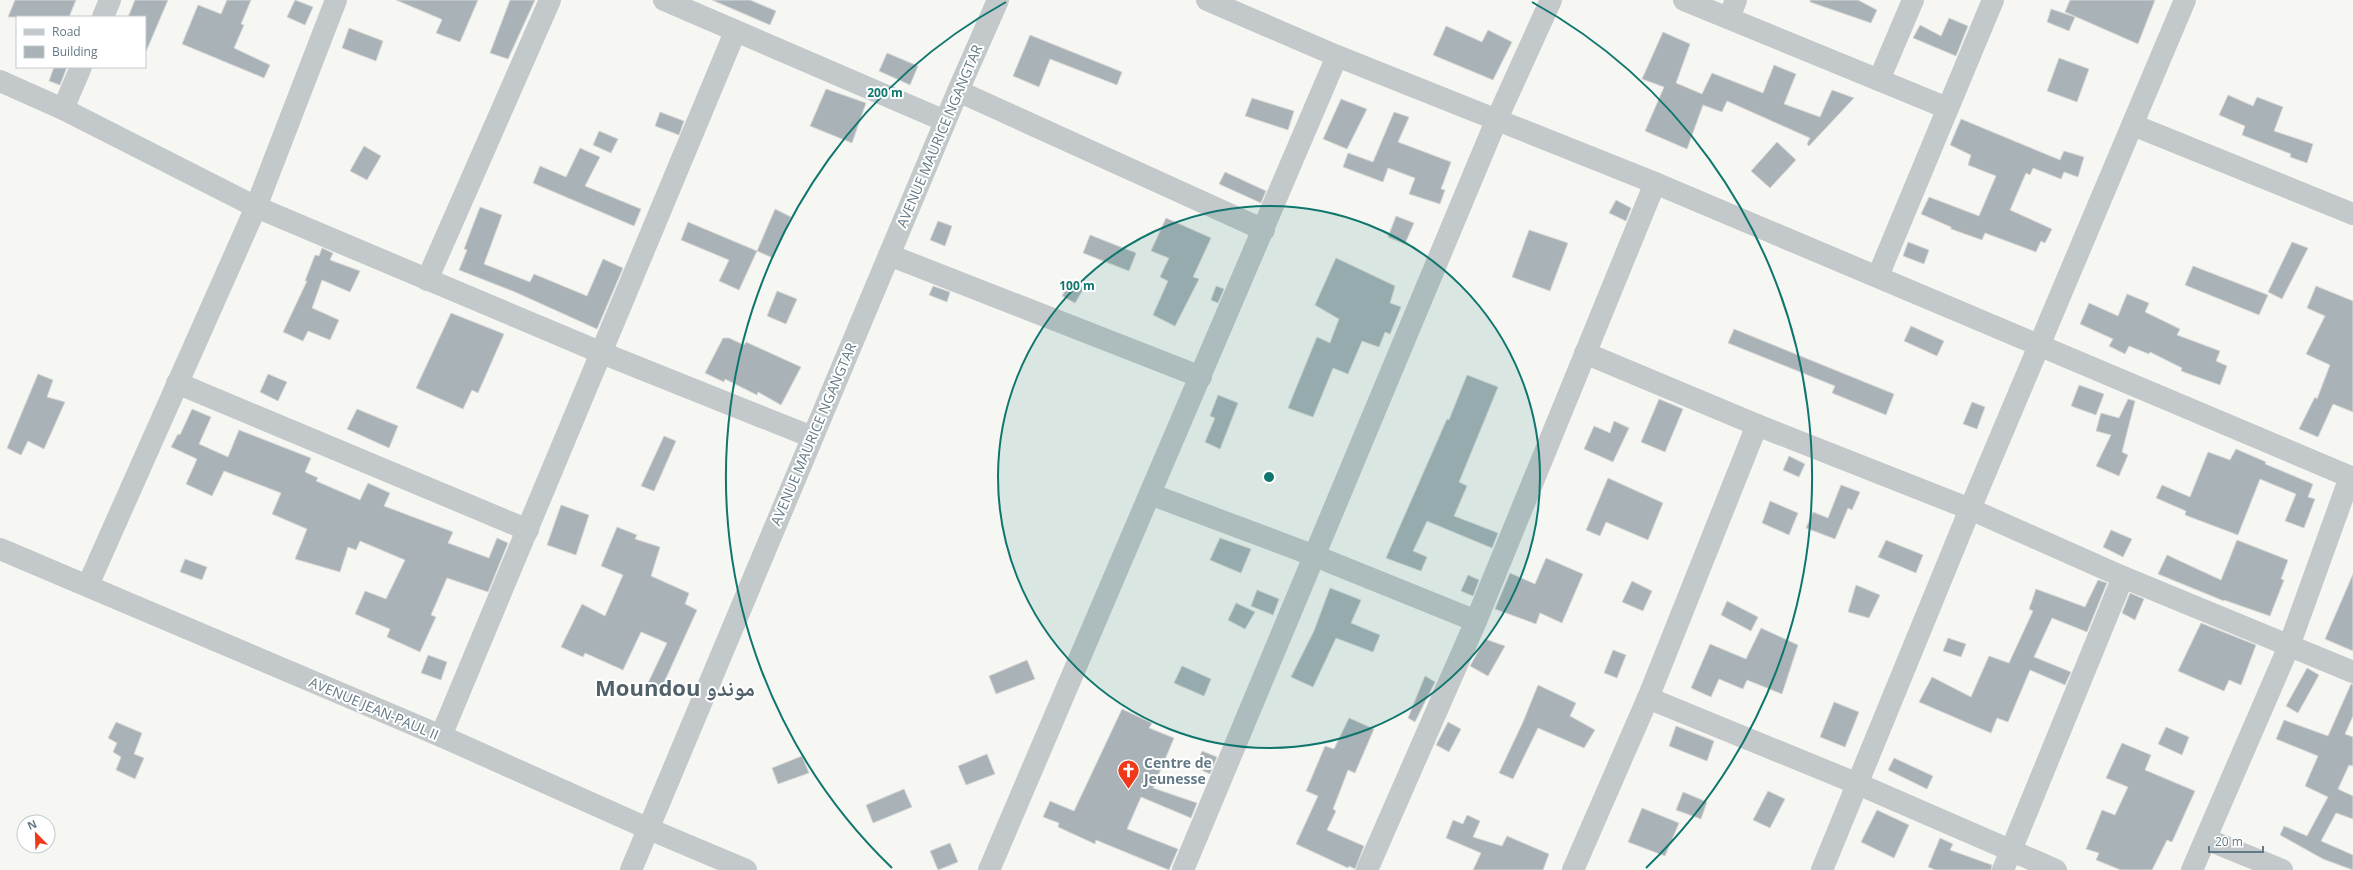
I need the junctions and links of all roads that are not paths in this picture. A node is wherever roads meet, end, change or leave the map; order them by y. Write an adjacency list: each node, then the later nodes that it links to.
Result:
1 (110, 0): 13 (street)
2 (336, 0): 26 (street)
3 (550, 0): 31 (street)
4 (664, 0): 14 (street)
5 (998, 0): 19 (street, AVENUE MAURICE NGANGTAR)
6 (1207, 0): 15 (street)
7 (1551, 0): 23 (street)
8 (1684, 0): 12 (street)
9 (1913, 0): 17 (street)
10 (1993, 0): 20 (street)
11 (2185, 0): 24 (street)
12 (1732, 9): 17 (street)
13 (103, 16)
14 (736, 32): 22 (street); 33 (street)
15 (1337, 56): 23 (street); 28 (street)
16 (81, 68): 21 (street)
17 (1879, 80): 20 (street)
18 (0, 81): 21 (street)
19 (958, 91): 22 (street, AVENUE MAURICE NGANGTAR); 28 (street)
20 (1947, 108): 30 (street)
21 (63, 109): 26 (street)
22 (945, 121): 29 (street, AVENUE MAURICE NGANGTAR)
23 (1496, 121): 25 (street); 44 (street)
24 (2133, 124): 27 (street); 32 (street)
25 (1655, 183): 30 (street); 34 (street)
26 (256, 207): 31 (street); 36 (street)
27 (2353, 214)
28 (1264, 230): 35 (street)
29 (889, 255): 35 (street); 38 (street, AVENUE MAURICE NGANGTAR)
30 (1878, 276): 32 (street)
31 (427, 280): 33 (street)
32 (2041, 344): 39 (street); 41 (street)
33 (602, 353): 38 (street); 42 (street)
34 (1585, 353): 37 (street); 47 (street)
35 (1201, 377): 40 (street)
36 (177, 383): 42 (street); 46 (street)
37 (1757, 425): 41 (street); 50 (street)
38 (812, 437): 53 (street, AVENUE MAURICE NGANGTAR)
39 (2351, 477): 48 (street)
40 (1150, 494): 44 (street); 58 (street)
41 (1970, 509): 45 (street); 52 (street)
42 (528, 530): 51 (street)
43 (0, 549): 46 (street, AVENUE JEAN-PAUL II)
44 (1315, 556): 47 (street); 59 (street)
45 (2123, 577): 48 (street); 55 (street)
46 (88, 585): 51 (street, AVENUE JEAN-PAUL II)
47 (1476, 621): 60 (street)
48 (2289, 646): 49 (street); 54 (street)
49 (2353, 672)
50 (1648, 698): 52 (street); 61 (street)
51 (441, 736): 53 (street, AVENUE JEAN-PAUL II)
52 (1858, 784): 55 (street); 62 (street)
53 (649, 829): 56 (street, AVENUE MAURICE NGANGTAR); 57 (street, AVENUE JEAN-PAUL II)
54 (2206, 839): 64 (street); 65 (street)
55 (2007, 860): 63 (street)
56 (631, 870)
57 (746, 870)
58 (989, 870)
59 (1183, 870)
60 (1367, 870)
61 (1573, 870)
62 (1822, 870)
63 (2056, 870)
64 (2192, 870)
65 (2282, 870)

